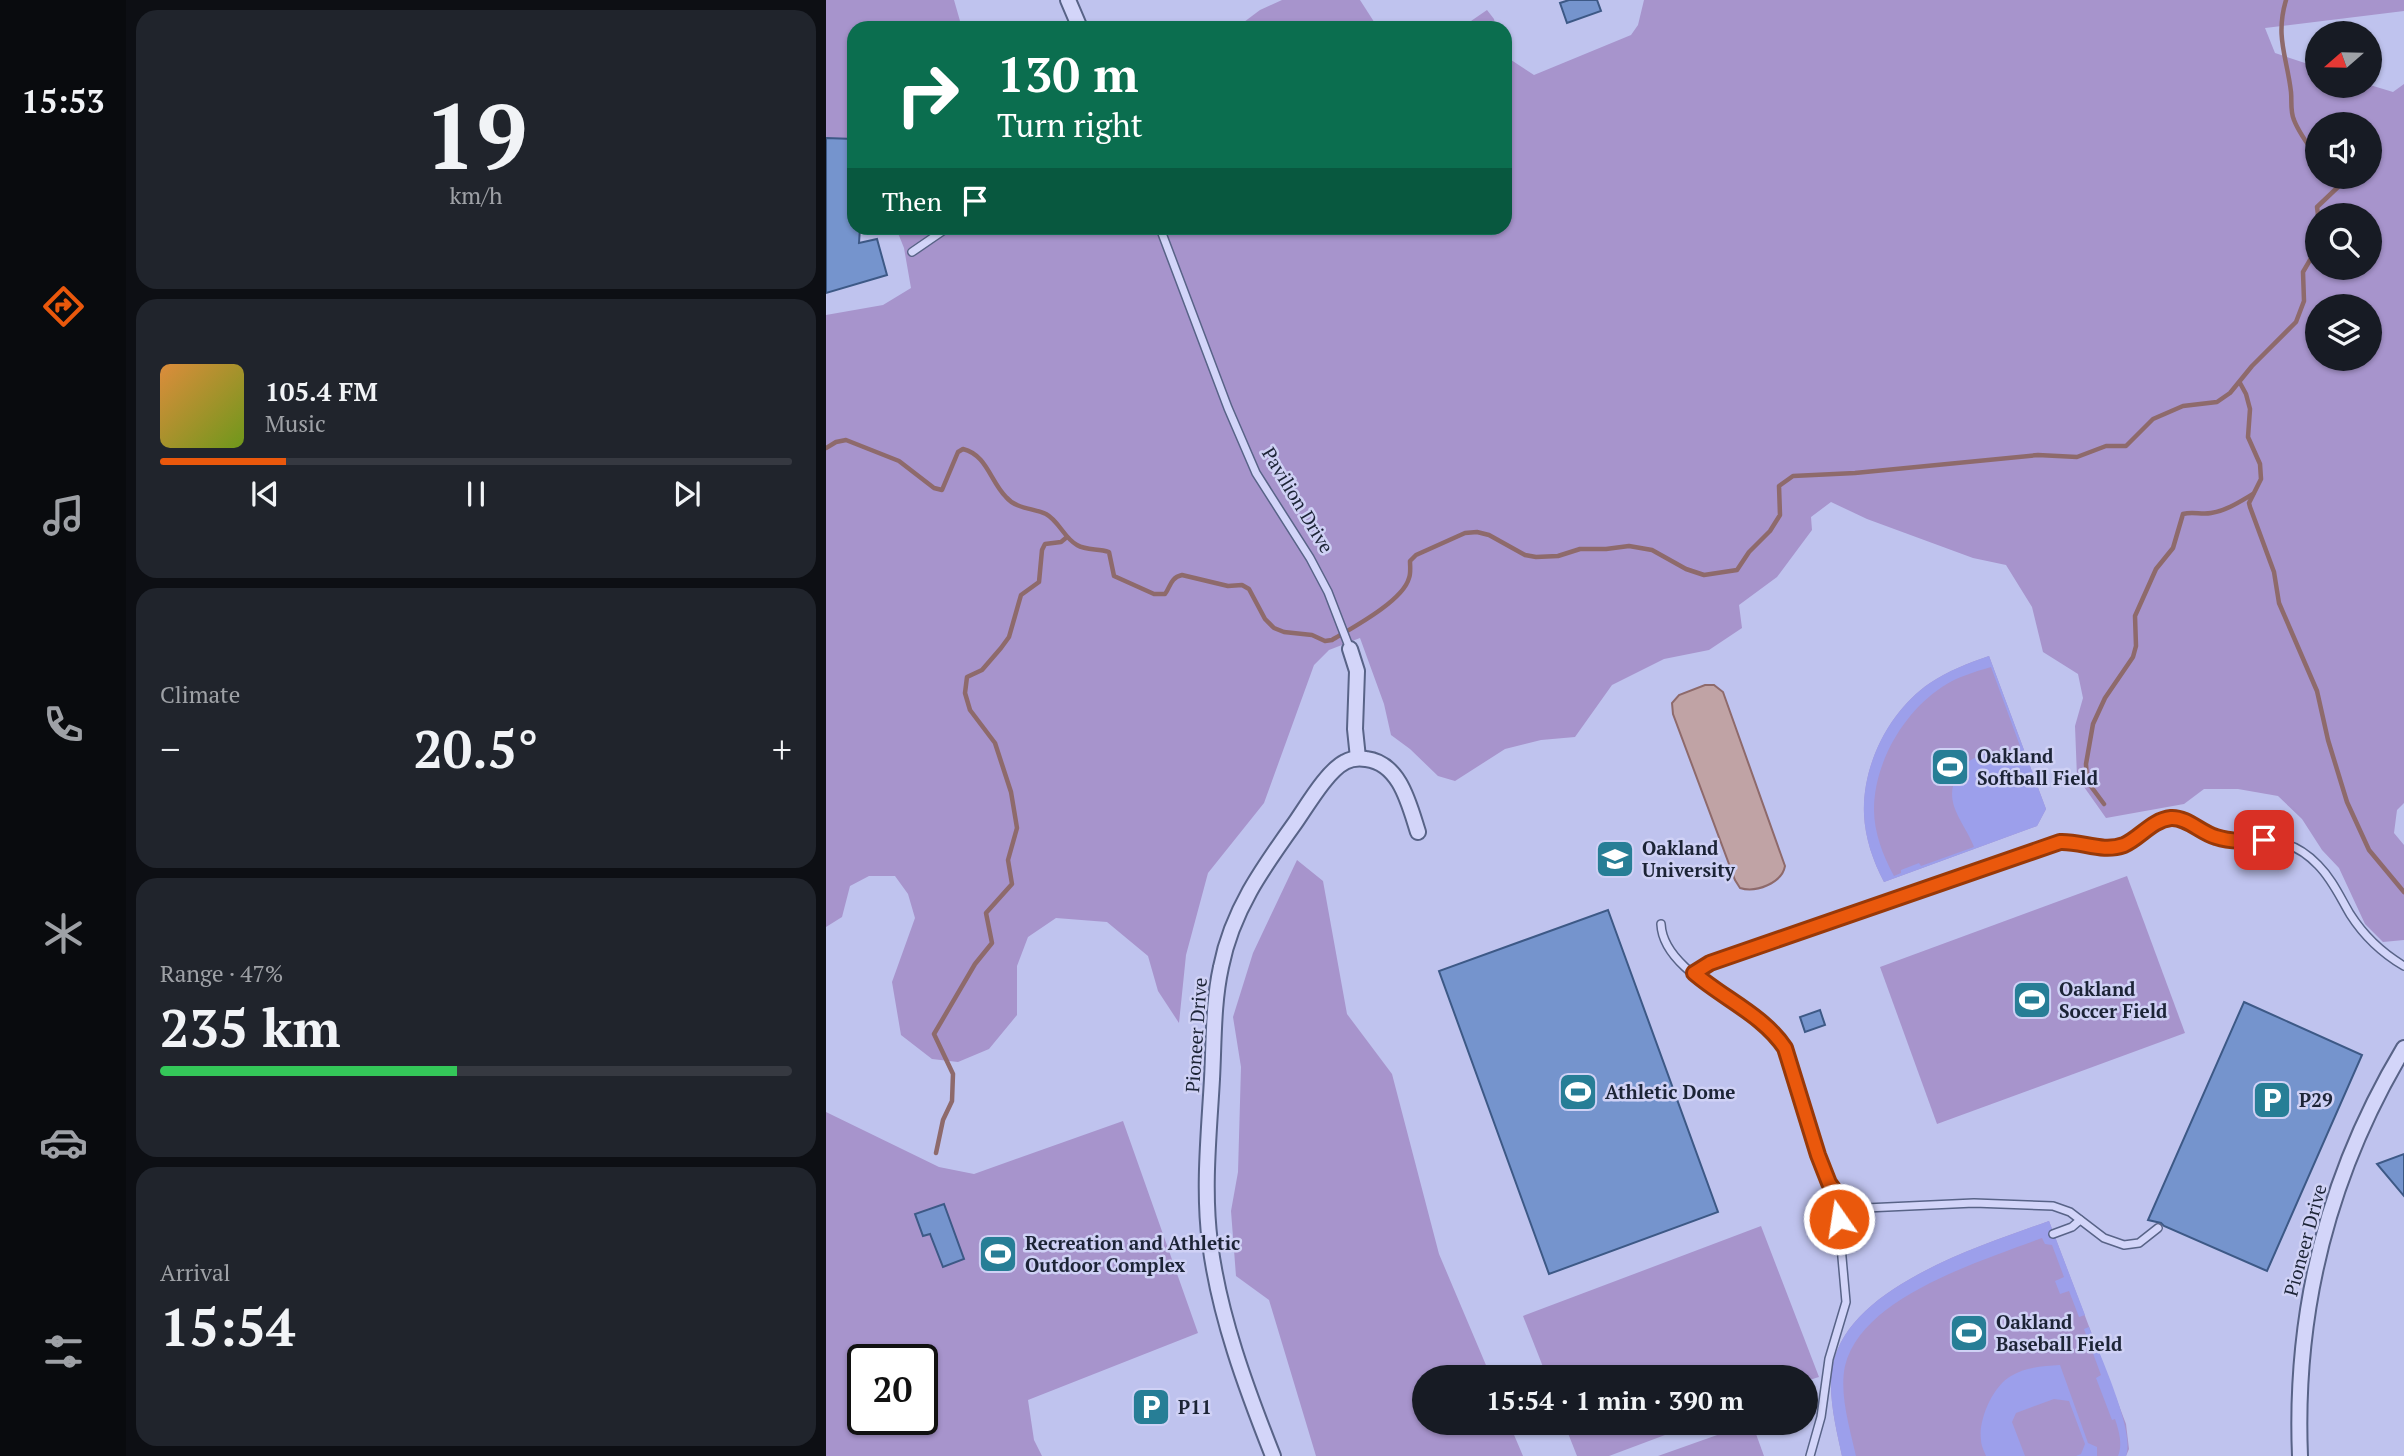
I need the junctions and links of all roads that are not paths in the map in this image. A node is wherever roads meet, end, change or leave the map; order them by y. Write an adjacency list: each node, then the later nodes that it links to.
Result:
1 (1068, 0): 2 (street)
2 (1077, 21)
3 (937, 235): 5 (lane)
4 (1163, 235): 6 (lane, Pavilion Drive)
5 (912, 252)
6 (1350, 649): 7 (street, Pavilion Drive)
7 (1358, 758): 8 (street); 17 (street, Pioneer Drive)
8 (1418, 832)
9 (1661, 924): 11 (lane)
10 (2404, 966): 11 (lane)
11 (1694, 973): 13 (lane)
12 (2404, 1048): 19 (street, Pioneer Drive)
13 (1841, 1200): 14 (lane); 18 (lane)
14 (2080, 1220): 15 (lane); 16 (lane)
15 (2158, 1228)
16 (2053, 1234)
17 (1273, 1456)
18 (1810, 1456)
19 (2300, 1456)

